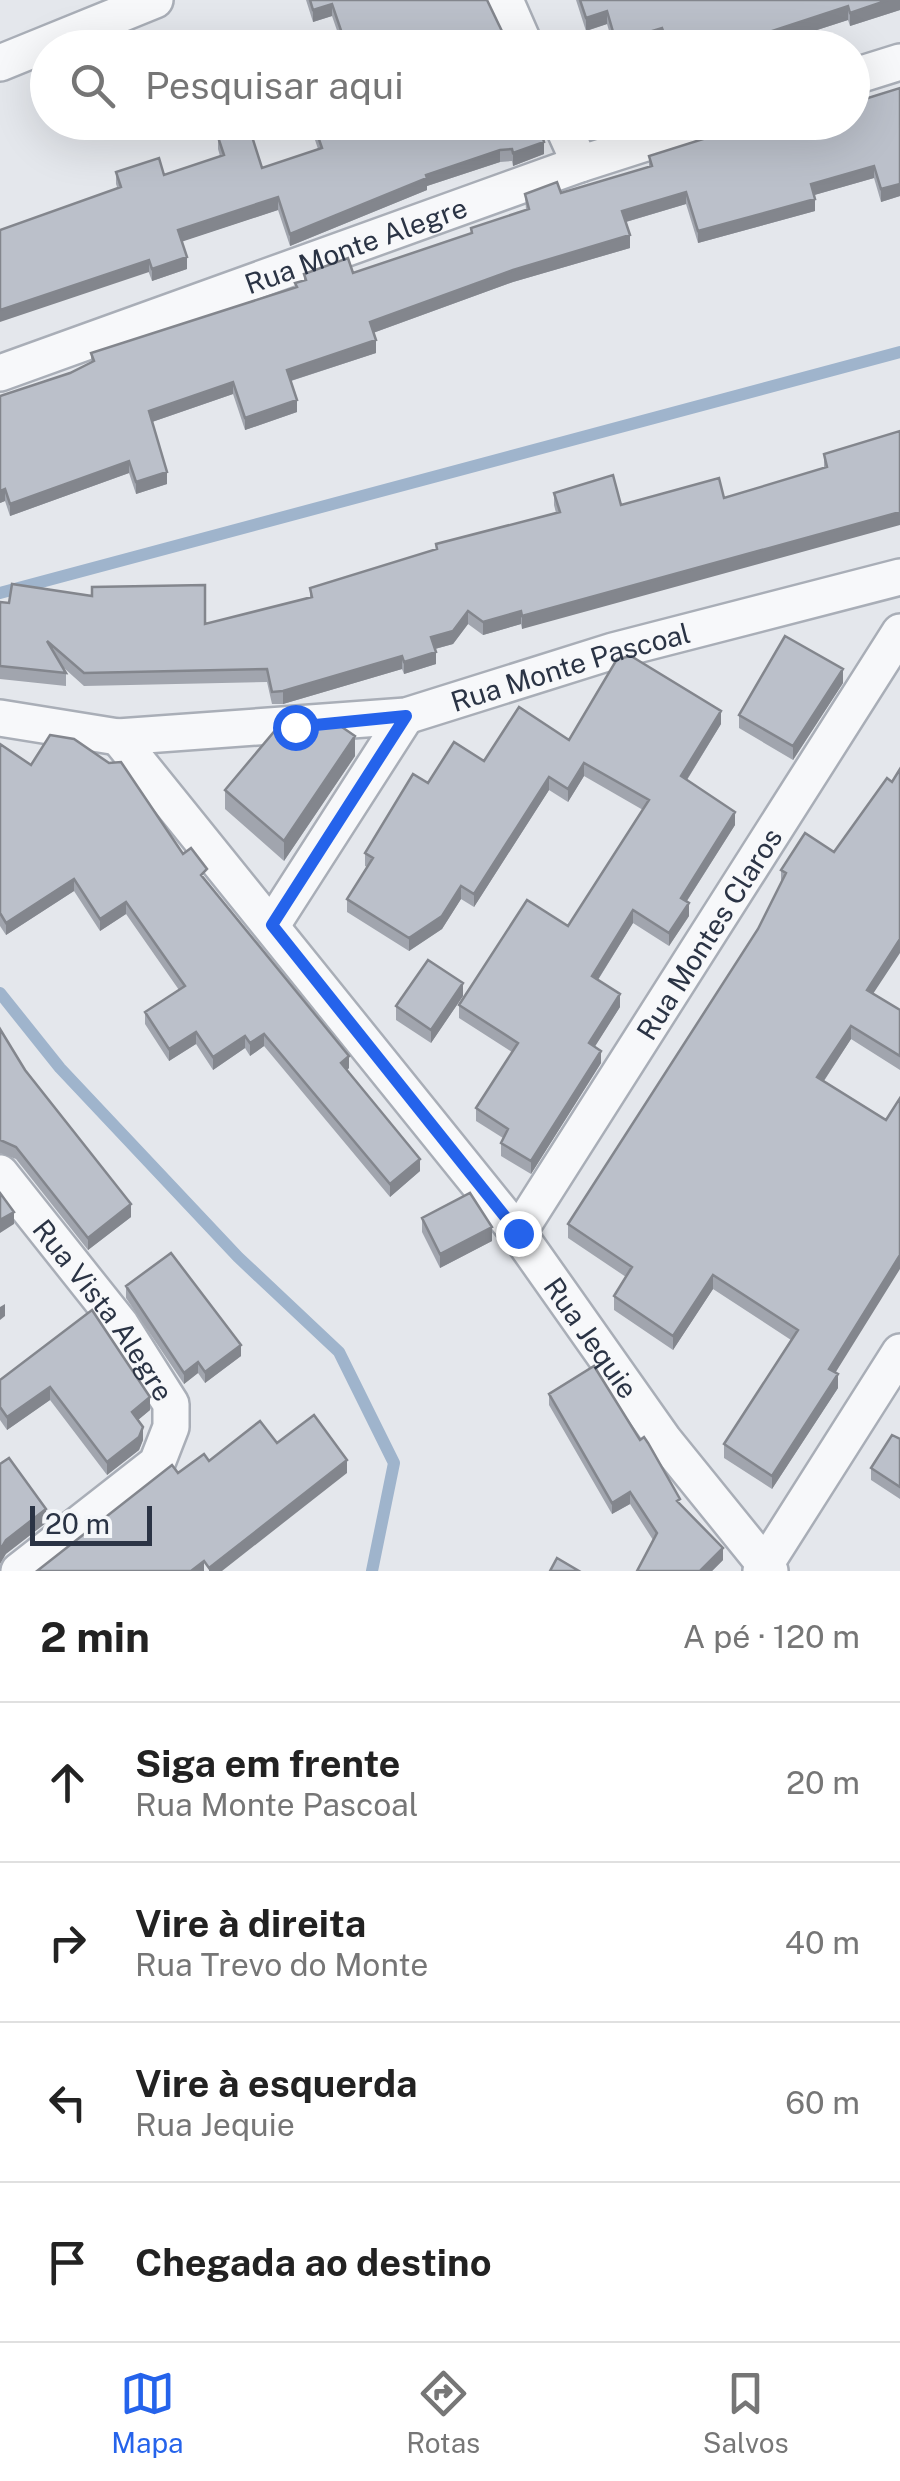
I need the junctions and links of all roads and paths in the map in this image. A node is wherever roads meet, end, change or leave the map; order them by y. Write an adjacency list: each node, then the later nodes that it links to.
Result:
1 (155, 0): 3 (street)
2 (505, 0): 4 (street)
3 (81, 30)
4 (518, 30)
5 (30, 51): 7 (street)
6 (900, 62): 8 (street)
7 (0, 63)
8 (870, 71)
9 (569, 140): 11 (street)
10 (655, 140): 11 (street, Rua Monte Alegre)
11 (580, 164): 12 (street, Rua Monte Alegre)
12 (0, 373)
13 (900, 577): 15 (street, Rua Monte Pascoal)
14 (900, 632): 20 (street, Rua Montes Claros)
15 (406, 716): 17 (street, Rua Monte Pascoal); 18 (street)
16 (0, 718): 17 (street, Rua Monte Pascoal)
17 (118, 737): 18 (street, Rua Jequie)
18 (272, 925): 20 (street, Rua Jequie)
19 (0, 1173): 23 (street, Rua Vista Alegre)
20 (518, 1233): 22 (street, Rua Jequie)
21 (900, 1352): 22 (street)
22 (765, 1569)
23 (20, 1571)

